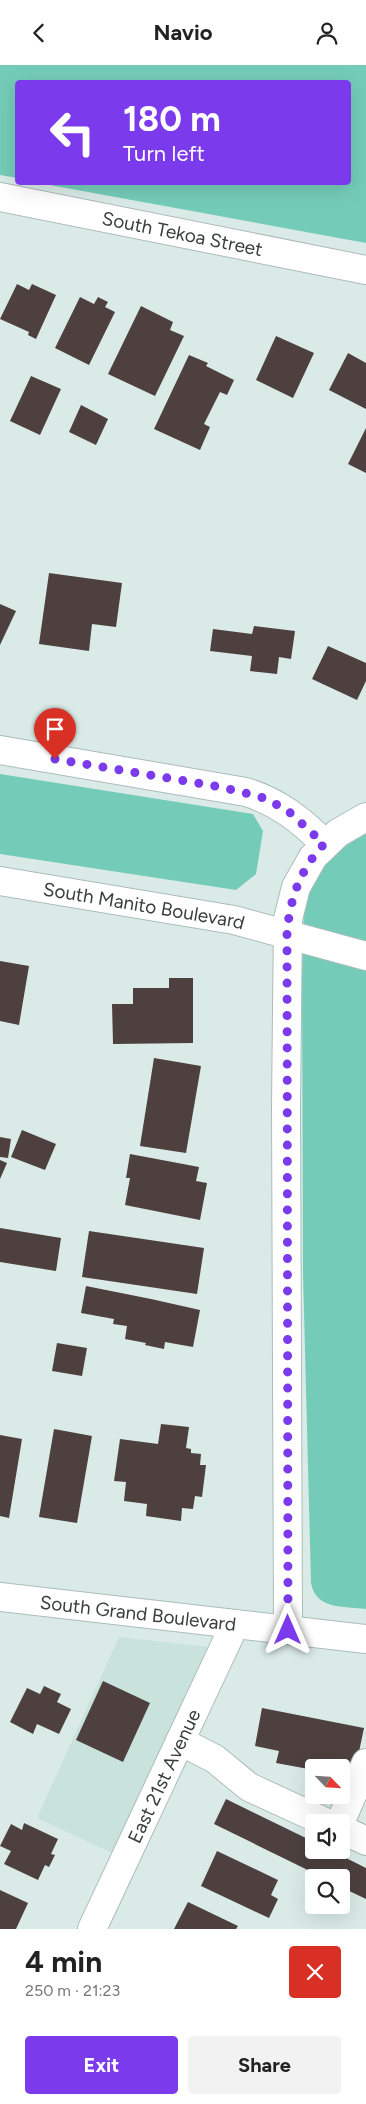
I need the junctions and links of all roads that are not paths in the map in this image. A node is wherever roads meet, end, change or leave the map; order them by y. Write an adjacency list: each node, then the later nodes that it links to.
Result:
1 (0, 197): 2 (street, South Tekoa Street)
2 (366, 270)
3 (0, 750): 5 (street)
4 (366, 817): 5 (street)
5 (324, 844): 7 (street)
6 (0, 881): 7 (street, South Manito Boulevard)
7 (287, 933): 8 (street, South Manito Boulevard); 11 (street)
8 (366, 956)
9 (0, 1597): 10 (street, South Grand Boulevard)
10 (235, 1624): 11 (street, South Grand Boulevard); 13 (street, East 21st Avenue)
11 (288, 1630): 12 (street, South Grand Boulevard)
12 (366, 1639)
13 (180, 1741): 15 (street); 19 (street, East 21st Avenue)
14 (366, 1763): 16 (street)
15 (308, 1814)
16 (344, 1814)
17 (350, 1833): 18 (street)
18 (366, 1841)
19 (92, 1929)

